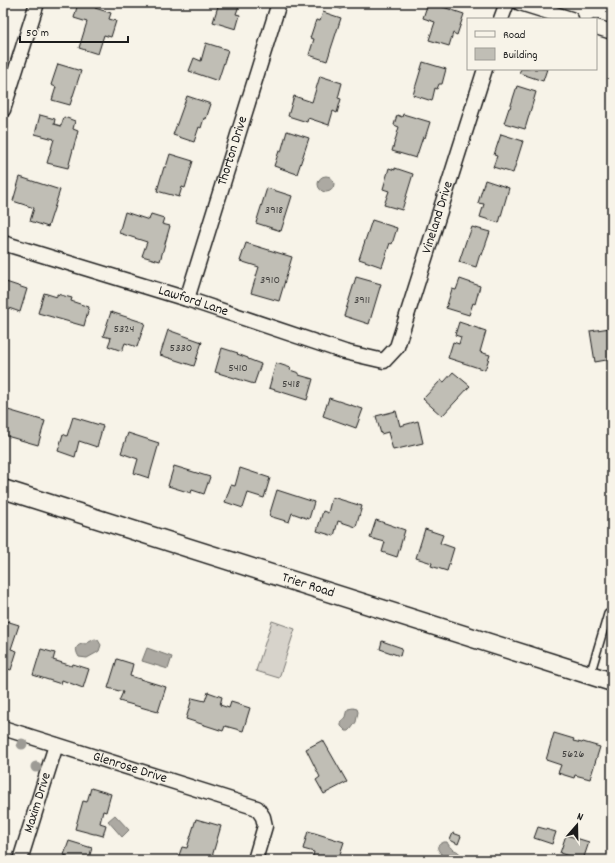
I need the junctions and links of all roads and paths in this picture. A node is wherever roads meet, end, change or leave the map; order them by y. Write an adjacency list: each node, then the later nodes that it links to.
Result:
1 (37, 3): 10 (street)
2 (279, 3): 12 (street, Thorton Drive)
3 (506, 3): 5 (street)
4 (520, 3): 6 (street)
5 (501, 18)
6 (568, 18)
7 (597, 27): 8 (street)
8 (612, 32)
9 (485, 70): 13 (street, Vineland Drive)
10 (3, 110)
11 (3, 243): 12 (street, Lawford Lane)
12 (187, 299): 13 (street, Lawford Lane)
13 (384, 361)
14 (3, 490): 16 (street, Trier Road)
15 (608, 614): 16 (lane)
16 (590, 675): 17 (street, Trier Road)
17 (612, 682)
18 (3, 728): 19 (street, Glenrose Drive)
19 (56, 745): 20 (street, Maxim Drive); 21 (street, Glenrose Drive)
20 (20, 860)
21 (255, 860)

